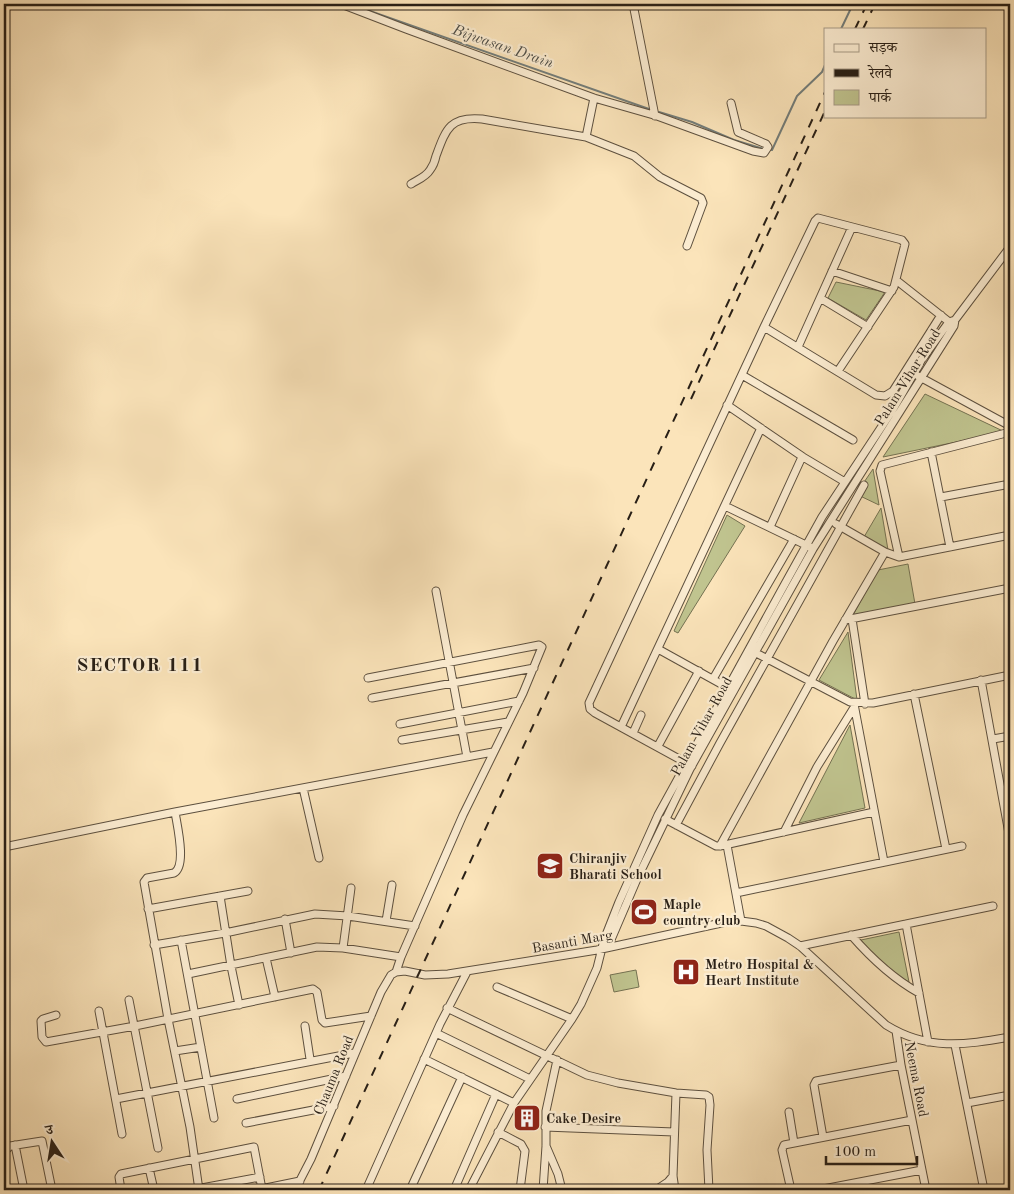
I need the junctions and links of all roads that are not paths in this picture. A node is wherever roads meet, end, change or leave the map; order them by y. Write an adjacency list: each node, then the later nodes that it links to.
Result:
1 (6, 4): 4 (street)
2 (340, 4): 5 (street)
3 (633, 4): 7 (street)
4 (4, 9)
5 (594, 98): 7 (street); 8 (street)
6 (731, 103): 7 (street)
7 (655, 116)
8 (586, 137): 9 (street); 11 (street)
9 (410, 184)
10 (852, 227): 13 (street); 14 (street); 20 (street)
11 (687, 246)
12 (1010, 247): 18 (street)
13 (832, 270): 15 (street); 16 (street)
14 (896, 280): 15 (street); 17 (street)
15 (892, 290): 19 (street)
16 (820, 298): 19 (street); 21 (street)
17 (941, 315): 18 (street); 22 (street)
18 (953, 323): 23 (street, Palam Vihar Road); 25 (street, Palam Vihar Road)
19 (868, 326): 22 (street)
20 (764, 327): 21 (street); 24 (street)
21 (798, 347): 22 (street)
22 (838, 372)
23 (913, 373): 25 (street); 33 (street, Palam Vihar Road)
24 (742, 375): 26 (street); 30 (street)
25 (922, 378): 27 (street); 38 (street, Palam Vihar Road)
26 (727, 405): 28 (street); 72 (street)
27 (1010, 426)
28 (761, 428): 32 (street); 37 (street)
29 (1010, 432): 31 (street)
30 (853, 440)
31 (931, 452): 36 (street); 46 (street)
32 (802, 456): 33 (street); 40 (street)
33 (845, 482): 38 (street, Palam Vihar Road)
34 (1010, 484): 36 (street)
35 (864, 485): 39 (street)
36 (941, 497): 43 (street)
37 (725, 506): 40 (street); 50 (street)
38 (827, 517): 39 (street); 44 (street, Palam Vihar Road)
39 (840, 526): 45 (street); 52 (street)
40 (770, 528): 42 (street)
41 (1010, 535): 43 (street)
42 (794, 539): 44 (street); 58 (street)
43 (950, 546): 46 (street)
44 (809, 547): 51 (street, Palam Vihar Road); 62 (street, Palam Vihar Road)
45 (884, 552): 46 (street); 49 (street)
46 (899, 557)
47 (1010, 588): 49 (street)
48 (436, 591): 53 (street)
49 (848, 619): 60 (street); 66 (street)
50 (658, 649): 55 (street); 72 (street)
51 (756, 653): 52 (street); 62 (street, Palam Vihar Road)
52 (767, 659): 60 (street); 86 (street)
53 (450, 662): 54 (street, Chauma Road); 57 (street); 61 (street)
54 (534, 668): 61 (street); 65 (street, Chauma Road)
55 (698, 672): 58 (street); 78 (street)
56 (1010, 675): 59 (street)
57 (368, 678)
58 (713, 680): 62 (street)
59 (981, 680): 63 (street); 77 (street)
60 (810, 682): 67 (street); 89 (street)
61 (454, 683): 64 (street); 68 (street)
62 (731, 690): 81 (street, Palam Vihar Road)
63 (914, 694): 66 (street); 92 (street)
64 (372, 698)
65 (519, 701): 68 (street); 70 (street, Chauma Road)
66 (865, 704): 67 (street)
67 (854, 706): 84 (street); 87 (street)
68 (458, 711): 71 (street); 73 (street)
69 (641, 715): 74 (street)
70 (508, 722): 73 (street); 79 (street, Chauma Road)
71 (400, 724)
72 (621, 727): 74 (street)
73 (462, 730): 76 (street); 80 (street)
74 (633, 733): 78 (street)
75 (1010, 736): 77 (street)
76 (402, 740)
77 (993, 740): 88 (street)
78 (658, 746): 81 (street)
79 (493, 752): 80 (street); 107 (street, Chauma Road)
80 (467, 758): 82 (street)
81 (689, 764): 85 (street, Palam Vihar Road); 114 (street, Palam Vihar Road)
82 (304, 788): 83 (street); 93 (street)
83 (175, 812): 91 (street); 101 (street)
84 (874, 812): 87 (street); 94 (street)
85 (665, 819): 86 (street); 114 (street, Palam Vihar Road)
86 (676, 825): 89 (street)
87 (784, 832): 89 (street)
88 (1010, 838)
89 (724, 846): 98 (street)
90 (962, 846): 92 (street)
91 (4, 847)
92 (946, 849): 94 (street)
93 (319, 858)
94 (884, 862): 98 (street)
95 (392, 885): 104 (street)
96 (351, 888): 102 (street)
97 (248, 891): 99 (street)
98 (736, 893): 105 (street)
99 (220, 896): 101 (street); 108 (street)
100 (993, 906): 106 (street)
101 (148, 909): 111 (street)
102 (348, 916): 103 (street); 104 (street); 113 (street)
103 (285, 919): 108 (street); 115 (street)
104 (386, 921): 107 (street)
105 (741, 921): 112 (street, Basanti Marg); 114 (street, Basanti Marg)
106 (906, 924): 109 (street); 123 (street)
107 (415, 926): 116 (street, Chauma Road)
108 (225, 933): 110 (street); 118 (street)
109 (851, 935): 112 (street); 123 (street)
110 (180, 940): 111 (street); 121 (street)
111 (154, 945): 132 (street)
112 (800, 946): 136 (street, Basanti Marg)
113 (343, 948): 115 (street); 116 (street)
114 (603, 949): 120 (street, Basanti Marg); 133 (street, Palam Vihar Road)
115 (291, 953): 117 (street)
116 (401, 956): 119 (street, Chauma Road)
117 (266, 958): 118 (street); 124 (street)
118 (231, 966): 121 (street); 126 (street)
119 (396, 972): 120 (street, Basanti Marg); 131 (street, Chauma Road)
120 (467, 972): 127 (street)
121 (188, 974): 129 (street)
122 (497, 986): 133 (street)
123 (919, 993): 140 (street)
124 (274, 998): 126 (street); 131 (street)
125 (129, 1000): 134 (street)
126 (239, 1005): 129 (street)
127 (447, 1008): 138 (street); 145 (street)
128 (98, 1011): 137 (street)
129 (195, 1014): 132 (street); 142 (street)
130 (56, 1015): 137 (street)
131 (371, 1016): 144 (street, Chauma Road)
132 (168, 1019): 134 (street); 143 (street)
133 (572, 1019): 145 (street, Palam Vihar Road)
134 (135, 1026): 137 (street); 156 (street)
135 (305, 1026): 148 (street)
136 (896, 1031): 140 (street, Basanti Marg); 150 (street, Neema Road)
137 (103, 1032): 160 (street)
138 (436, 1033): 147 (street); 153 (street)
139 (1010, 1037): 141 (street, Basanti Marg)
140 (928, 1042): 141 (street, Basanti Marg)
141 (955, 1045): 163 (street)
142 (201, 1047): 143 (street); 154 (street)
143 (175, 1051): 155 (street)
144 (354, 1054): 148 (street); 151 (street, Chauma Road)
145 (547, 1056): 149 (street); 153 (street, Palam Vihar Road)
146 (319, 1057): 148 (street)
147 (424, 1059): 152 (street); 195 (street)
148 (307, 1060): 154 (street)
149 (557, 1060): 157 (street); 169 (street)
150 (901, 1065): 167 (street, Neema Road); 173 (street)
151 (346, 1076): 161 (street); 164 (street, Chauma Road)
152 (462, 1077): 158 (street); 196 (street)
153 (530, 1079): 162 (street, Palam Vihar Road)
154 (208, 1082): 155 (street); 166 (street)
155 (182, 1087): 156 (street); 179 (street)
156 (148, 1093): 160 (street); 177 (street)
157 (676, 1093): 171 (street); 204 (street)
158 (496, 1094): 162 (street); 197 (street)
159 (1010, 1095): 163 (street)
160 (116, 1099): 172 (street)
161 (237, 1099)
162 (514, 1103): 170 (street, Palam Vihar Road)
163 (967, 1103): 209 (street)
164 (334, 1106): 168 (street); 184 (street, Chauma Road)
165 (789, 1112): 174 (street)
166 (214, 1118)
167 (912, 1120): 173 (street); 181 (street, Neema Road)
168 (246, 1123)
169 (545, 1127): 171 (street); 176 (street)
170 (498, 1132): 186 (street, Palam Vihar Road); 199 (street)
171 (674, 1132): 182 (street)
172 (122, 1134)
173 (823, 1137): 174 (street)
174 (794, 1143): 205 (street)
175 (15, 1145): 178 (street); 187 (street); 188 (street)
176 (546, 1146): 200 (street); 201 (street)
177 (158, 1148)
178 (4, 1152)
179 (194, 1159): 180 (street); 183 (street); 192 (street)
180 (150, 1168): 189 (street); 190 (street)
181 (922, 1170): 185 (street); 208 (street, Neema Road)
182 (673, 1176): 202 (street); 203 (street)
183 (260, 1177): 192 (street); 193 (street)
184 (300, 1181): 193 (street); 194 (street, Chauma Road)
185 (864, 1182): 206 (street); 207 (street)
186 (470, 1189): 198 (street)
187 (24, 1190)
188 (52, 1190)
189 (121, 1190)
190 (154, 1190)
191 (190, 1190): 192 (street)
192 (199, 1190)
193 (259, 1190)
194 (295, 1190)
195 (366, 1190)
196 (410, 1190)
197 (454, 1190)
198 (491, 1190)
199 (520, 1190)
200 (542, 1190)
201 (562, 1190)
202 (656, 1190)
203 (674, 1190)
204 (709, 1190)
205 (791, 1190)
206 (818, 1190)
207 (865, 1190)
208 (926, 1190)
209 (984, 1190)

